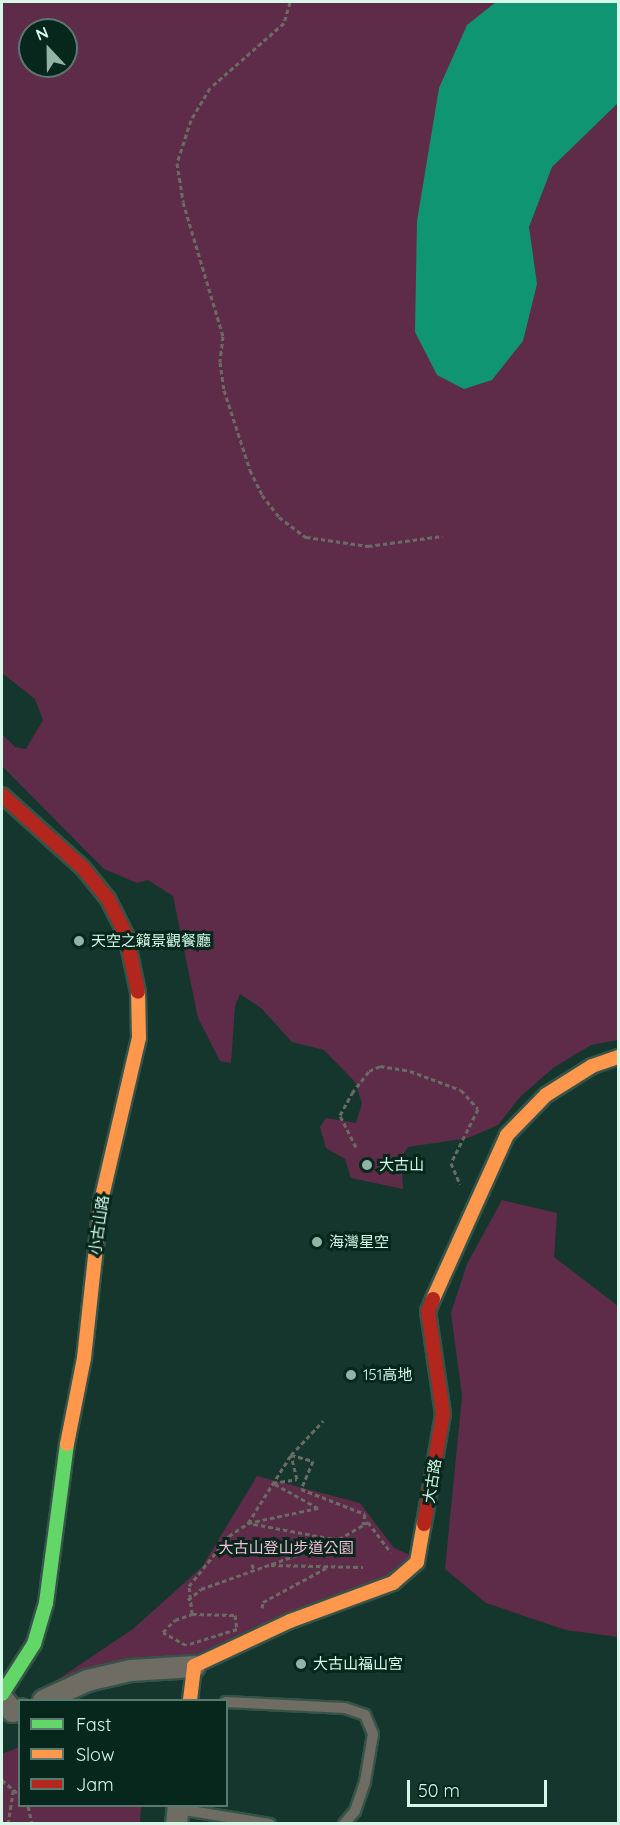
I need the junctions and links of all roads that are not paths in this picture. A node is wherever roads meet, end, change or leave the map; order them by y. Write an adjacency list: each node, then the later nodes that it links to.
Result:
1 (2, 795): 4 (street, 小古山路)
2 (618, 1057): 3 (street, 大古路)
3 (194, 1666): 5 (street); 6 (street)
4 (2, 1696): 8 (street, 小古山路)
5 (48, 1699)
6 (190, 1699)
7 (228, 1702): 11 (lane)
8 (18, 1710)
9 (178, 1813): 10 (lane)
10 (270, 1824)
11 (344, 1824)

